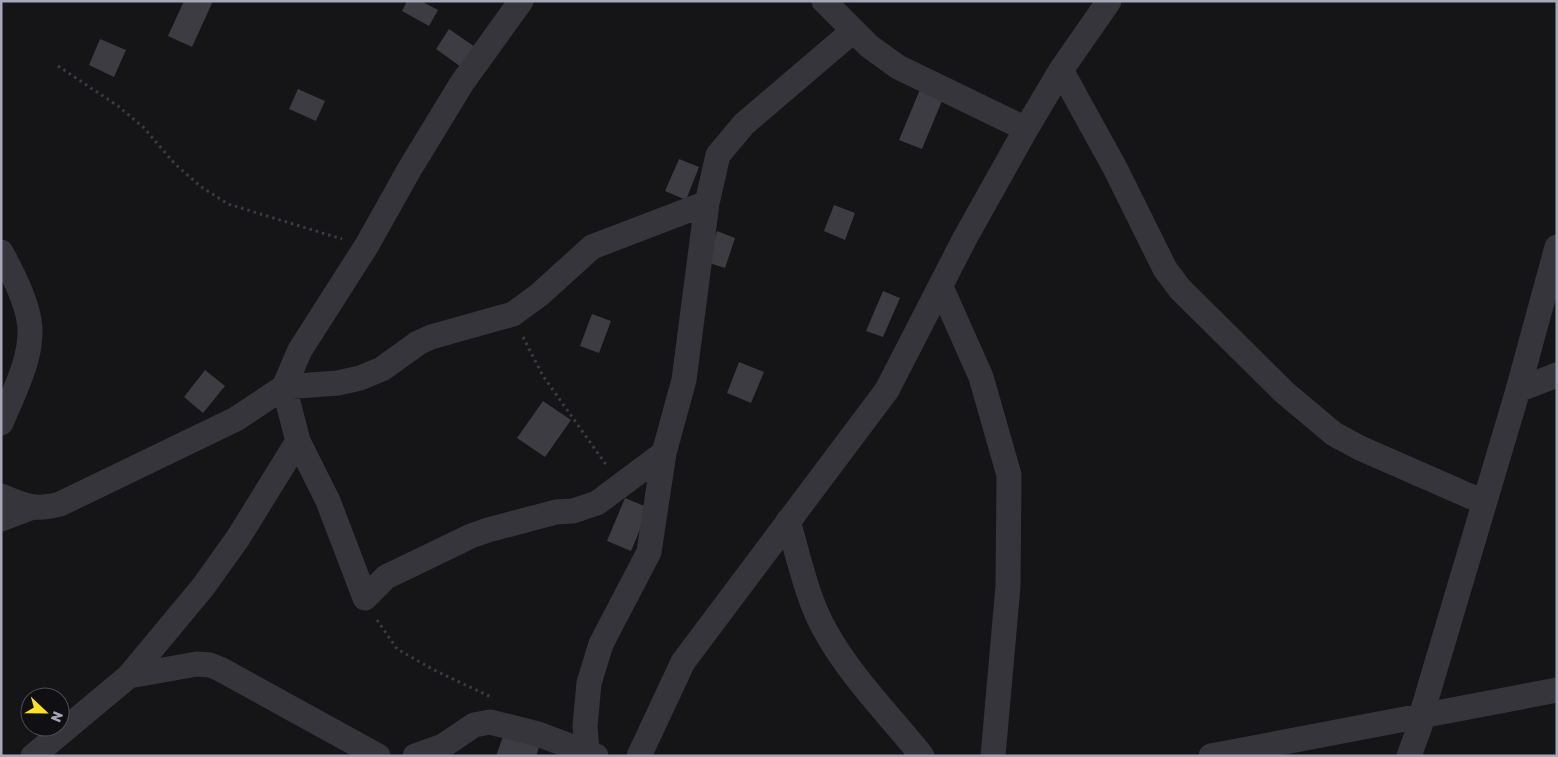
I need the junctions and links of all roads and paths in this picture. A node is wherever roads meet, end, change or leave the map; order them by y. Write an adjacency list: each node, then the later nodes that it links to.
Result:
1 (521, 1): 9 (street)
2 (824, 1): 4 (street)
3 (1110, 1): 6 (street)
4 (853, 31): 7 (street); 8 (street)
5 (58, 66): 9 (path)
6 (1062, 70): 7 (street); 22 (street)
7 (1026, 129): 12 (street)
8 (707, 203): 13 (street); 19 (street)
9 (367, 245): 15 (street)
10 (1557, 247): 16 (street)
11 (1, 252): 17 (street)
12 (941, 287): 25 (street); 37 (street)
13 (512, 314): 15 (street); 20 (path)
14 (1557, 376): 16 (street)
15 (284, 387): 18 (street); 23 (street)
16 (1518, 390): 22 (street)
17 (1, 423)
18 (298, 441): 26 (street); 27 (street)
19 (664, 454): 20 (street); 31 (street)
20 (621, 485): 26 (street)
21 (1, 496): 23 (street)
22 (1483, 502): 29 (street)
23 (30, 508): 24 (street)
24 (1, 519)
25 (788, 521): 35 (street); 36 (street)
26 (365, 598): 30 (path)
27 (129, 676): 32 (street); 33 (street)
28 (1557, 690): 29 (street)
29 (1424, 715): 38 (street); 39 (street)
30 (516, 728): 31 (street); 34 (street)
31 (591, 754)
32 (33, 756)
33 (378, 756)
34 (415, 756)
35 (639, 756)
36 (922, 756)
37 (994, 756)
38 (1211, 756)
39 (1409, 756)

